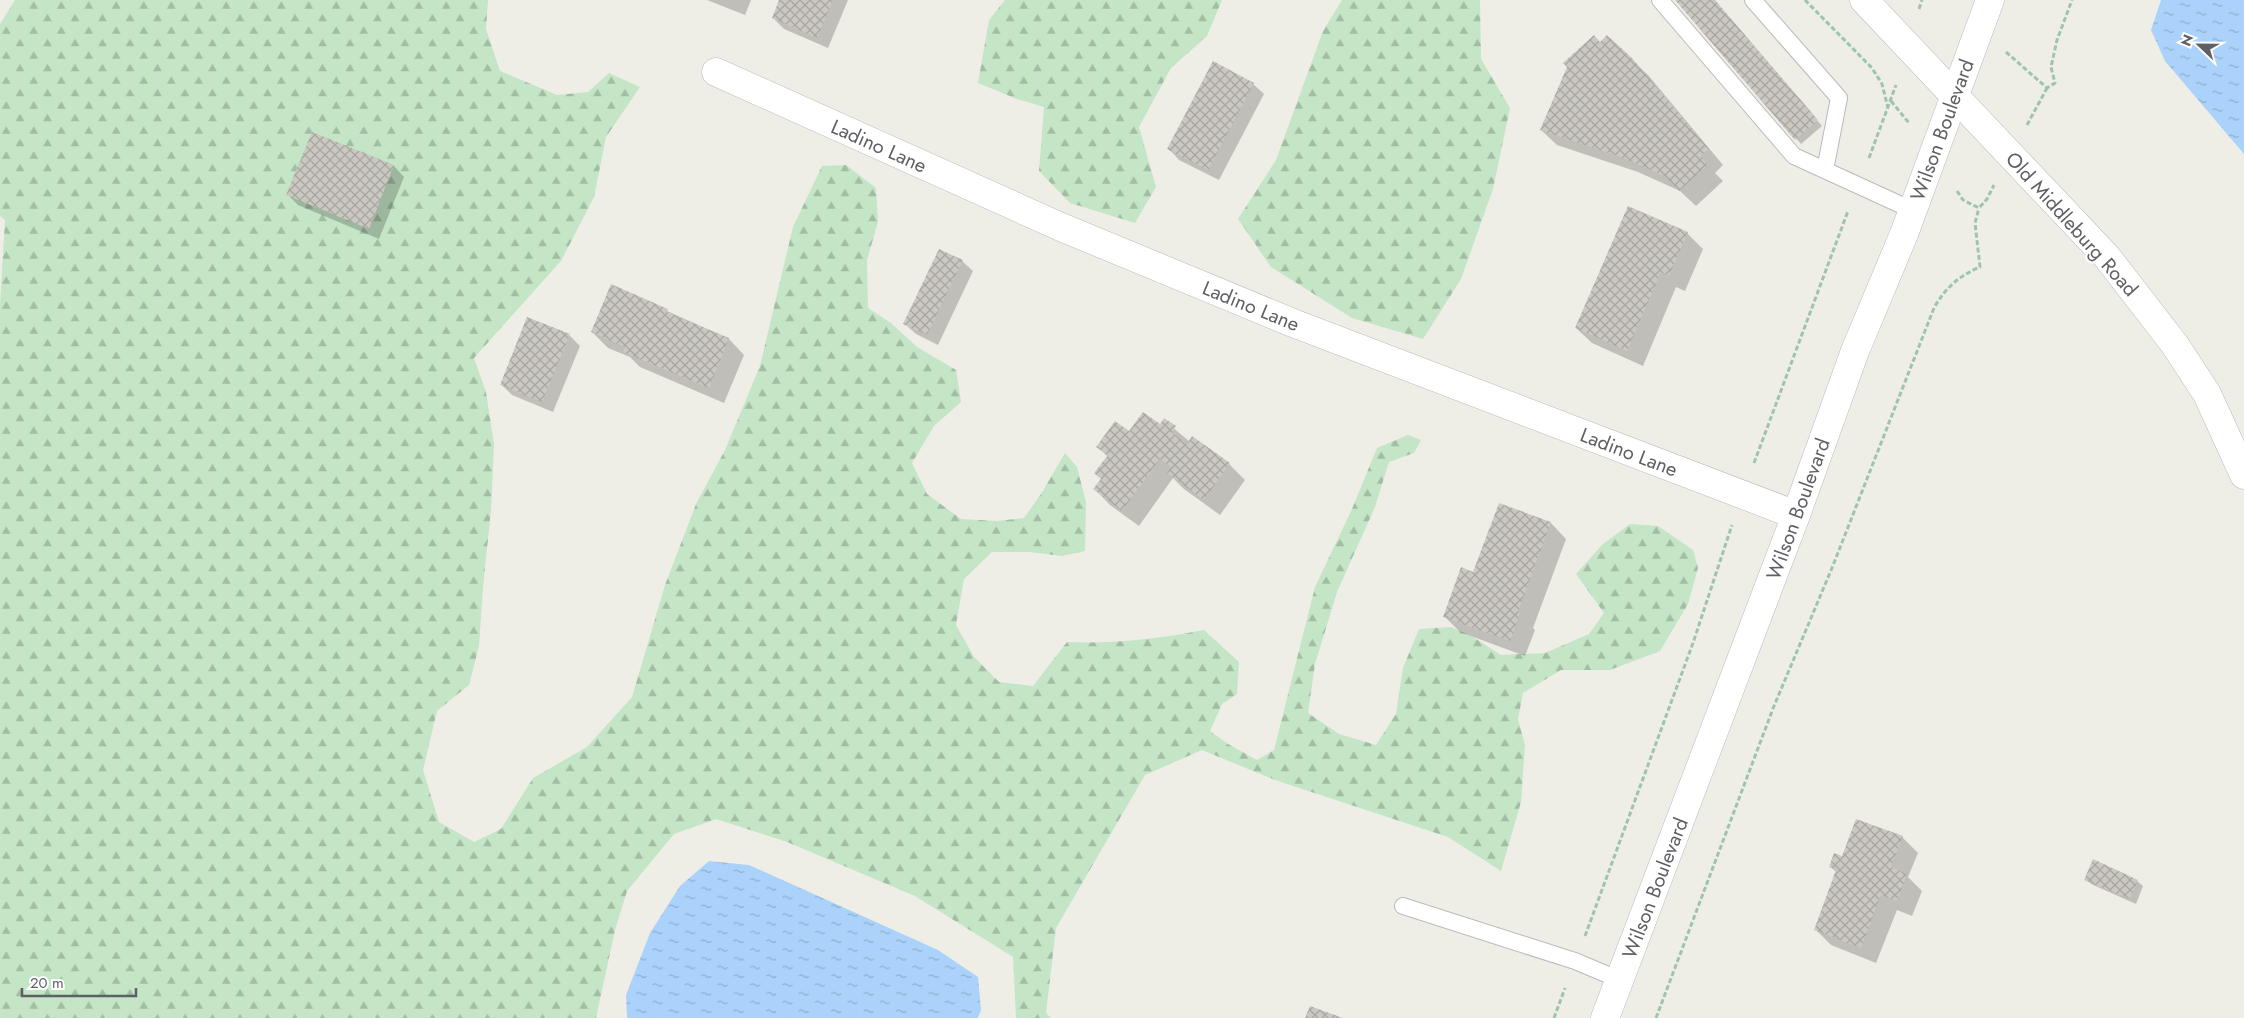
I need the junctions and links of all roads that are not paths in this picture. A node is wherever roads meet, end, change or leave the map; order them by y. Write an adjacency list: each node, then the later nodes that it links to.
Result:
1 (1660, 0): 7 (lane)
2 (1753, 0): 7 (lane)
3 (1864, 0): 6 (main road, Old Middleburg Road)
4 (1990, 0): 6 (main road, Wilson Boulevard)
5 (716, 72): 10 (main road, Ladino Lane)
6 (1955, 96): 8 (main road, Wilson Boulevard); 9 (main road, Old Middleburg Road)
7 (1825, 170): 8 (lane)
8 (1912, 210): 10 (main road, Wilson Boulevard)
9 (2244, 475)
10 (1796, 515): 12 (main road, Wilson Boulevard)
11 (1403, 906): 12 (lane)
12 (1620, 980): 13 (main road, Wilson Boulevard)
13 (1605, 1018)

